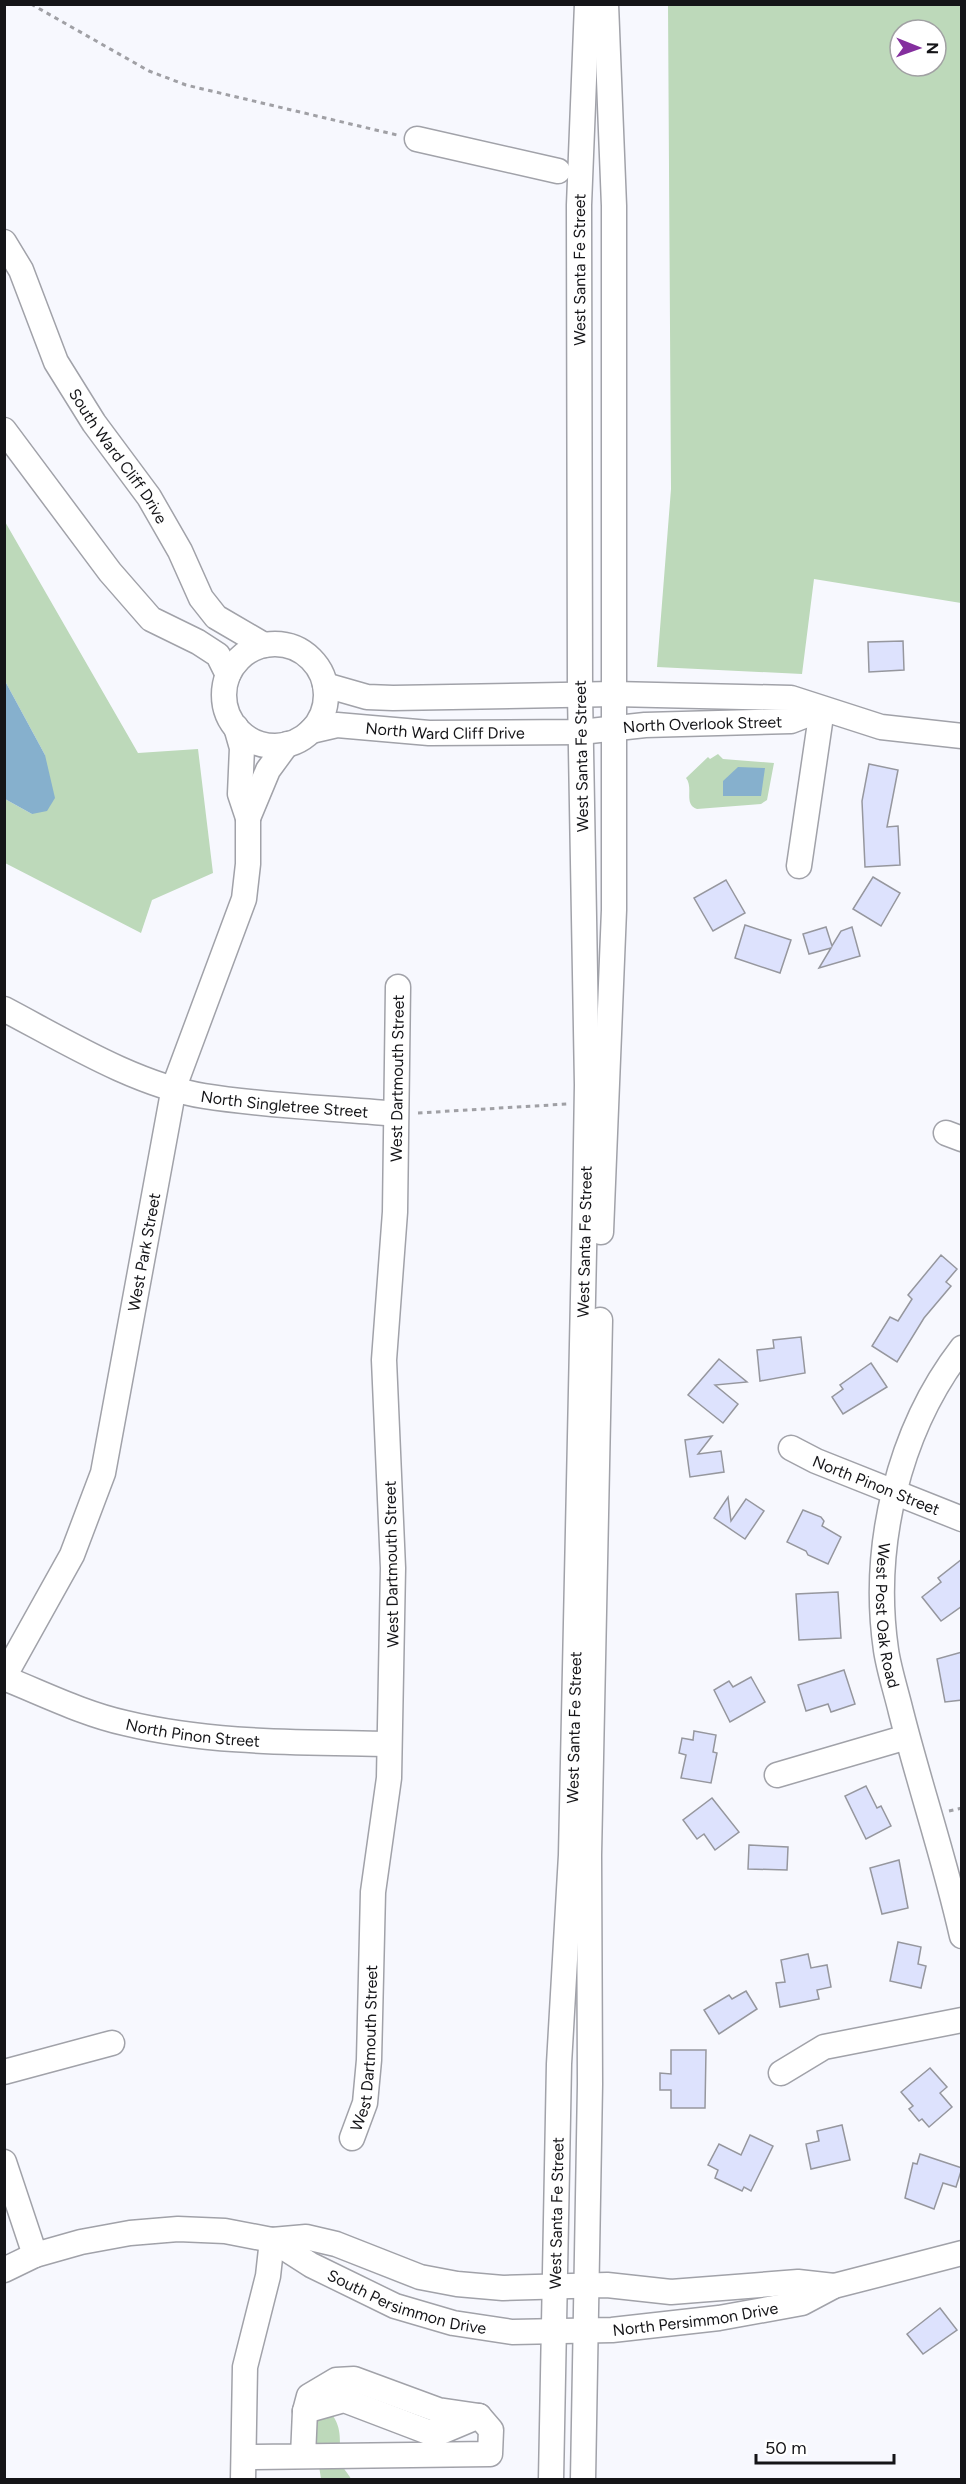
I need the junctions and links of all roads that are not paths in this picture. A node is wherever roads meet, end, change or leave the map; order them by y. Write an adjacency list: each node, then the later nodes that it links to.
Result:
1 (587, 4): 10 (street, West Santa Fe Street)
2 (606, 4): 11 (street, West Santa Fe Street)
3 (417, 139): 4 (street)
4 (558, 171)
5 (4, 242): 7 (street, South Ward Cliff Drive)
6 (4, 430): 8 (street)
7 (264, 645): 8 (street); 9 (street, South Ward Cliff Drive)
8 (228, 675): 13 (street)
9 (325, 685): 10 (street, North Ward Cliff Drive); 15 (street)
10 (580, 694): 11 (street, North Overlook Street); 16 (street, West Santa Fe Street)
11 (614, 694): 12 (street, North Overlook Street); 14 (street, West Santa Fe Street)
12 (822, 709): 14 (street, North Overlook Street); 17 (street, North Overlook Street); 20 (street)
13 (236, 727): 18 (street); 19 (street, West Park Street)
14 (614, 730): 16 (street, North Overlook Street); 45 (street, West Santa Fe Street)
15 (311, 731): 16 (street, North Ward Cliff Drive); 18 (street)
16 (581, 732): 44 (street, West Santa Fe Street)
17 (962, 736)
18 (287, 744): 19 (street, West Park Street)
19 (248, 818): 23 (street, West Park Street)
20 (799, 866)
21 (398, 987): 24 (street, West Dartmouth Street)
22 (4, 1009): 23 (street, North Singletree Street)
23 (174, 1087): 24 (street, North Singletree Street); 29 (street, West Park Street)
24 (395, 1114): 31 (street, West Dartmouth Street)
25 (962, 1348): 27 (street, West Post Oak Road)
26 (791, 1448): 27 (street, North Pinon Street)
27 (895, 1493): 28 (street, North Pinon Street); 30 (street, West Post Oak Road)
28 (962, 1519)
29 (4, 1678): 31 (street, North Pinon Street)
30 (907, 1737): 32 (street); 33 (street, West Post Oak Road)
31 (389, 1744): 38 (street, West Dartmouth Street)
32 (777, 1775)
33 (962, 1936)
34 (962, 2020): 37 (street)
35 (112, 2043): 36 (street)
36 (4, 2072)
37 (781, 2073)
38 (352, 2138)
39 (4, 2162): 42 (street)
40 (272, 2240): 42 (street, South Persimmon Drive); 44 (street, South Persimmon Drive); 47 (street, South Persimmon Drive); 50 (street)
41 (962, 2253): 46 (street, North Persimmon Drive)
42 (35, 2255): 43 (street, South Persimmon Drive)
43 (4, 2270)
44 (554, 2286): 45 (street, North Persimmon Drive); 47 (street, West Santa Fe Street)
45 (586, 2286): 46 (street, North Persimmon Drive); 48 (street, West Santa Fe Street)
46 (834, 2286): 48 (street, North Persimmon Drive)
47 (554, 2330): 48 (street, North Persimmon Drive); 51 (street, West Santa Fe Street)
48 (585, 2331): 52 (street, West Santa Fe Street)
49 (303, 2457): 49 (street); 50 (street)
50 (243, 2468)
51 (551, 2480)
52 (583, 2480)

